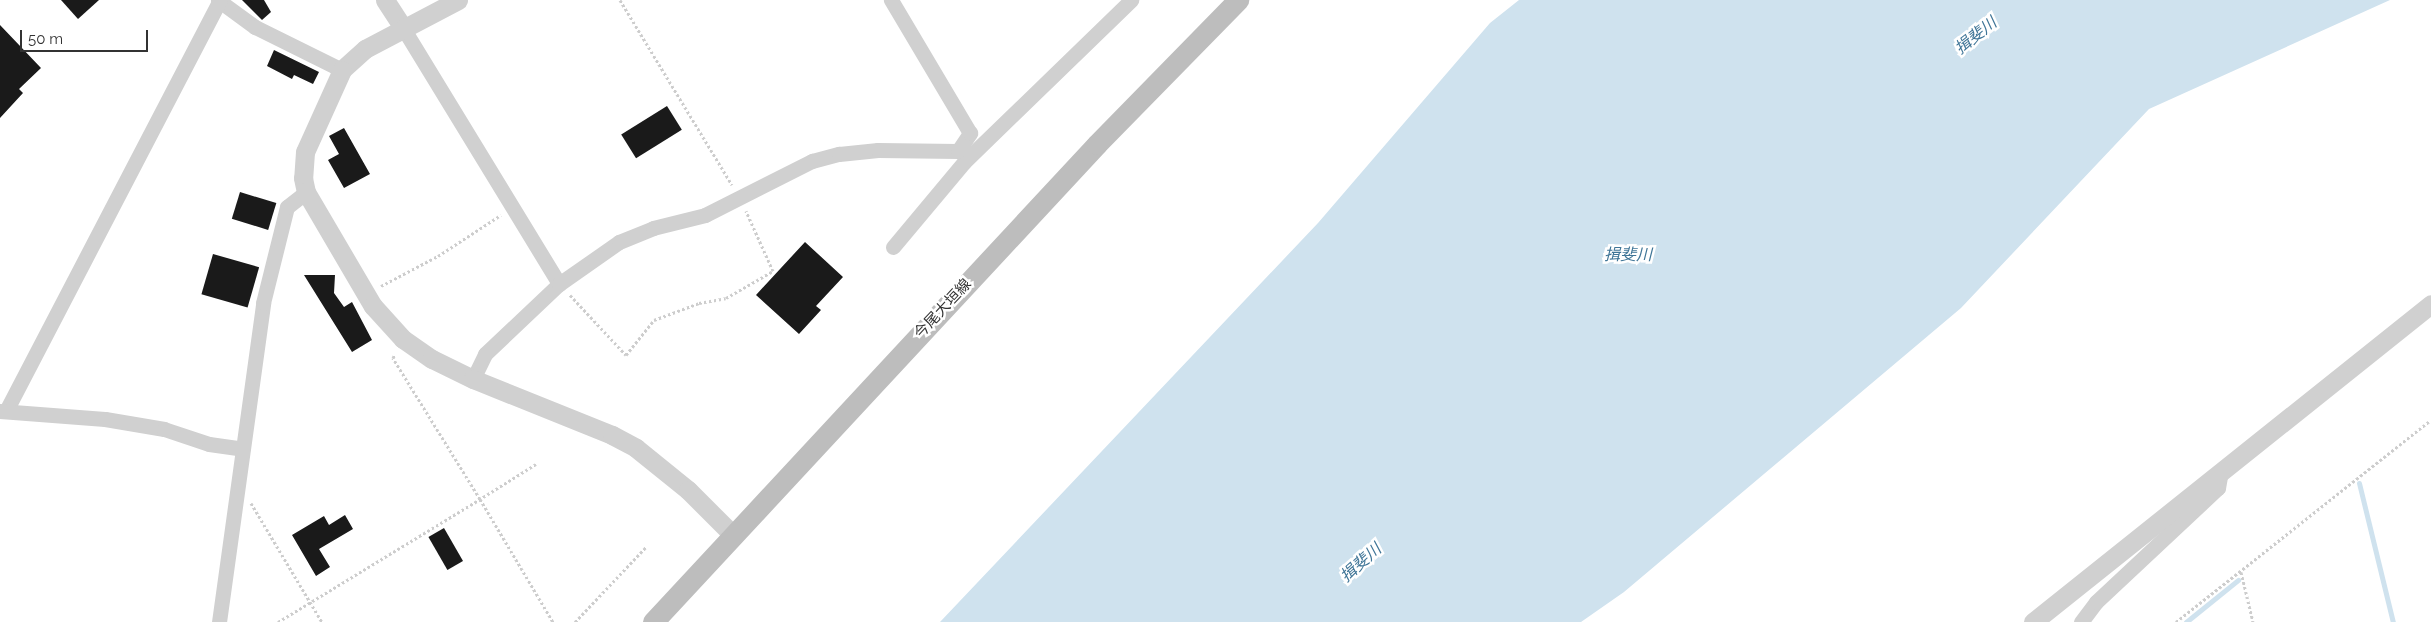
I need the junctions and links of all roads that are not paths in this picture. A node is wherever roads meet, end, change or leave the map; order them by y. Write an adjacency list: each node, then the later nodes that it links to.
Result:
1 (219, 0): 8 (street); 14 (street)
2 (385, 0): 7 (street)
3 (458, 0): 7 (street)
4 (891, 0): 11 (street)
5 (1131, 0): 10 (street)
6 (1238, 0): 17 (main road, 今尾大垣線)
7 (403, 28): 8 (street); 11 (street)
8 (342, 70): 9 (street)
9 (306, 192): 13 (street); 15 (street)
10 (894, 247)
11 (559, 284): 13 (street)
12 (2431, 304): 16 (street)
13 (473, 379): 17 (street)
14 (4, 410): 15 (street)
15 (243, 449): 18 (street)
16 (2221, 471): 20 (street); 21 (street)
17 (734, 535): 19 (main road, 今尾大垣線)
18 (219, 622)
19 (653, 622)
20 (2033, 622)
21 (2081, 622)

